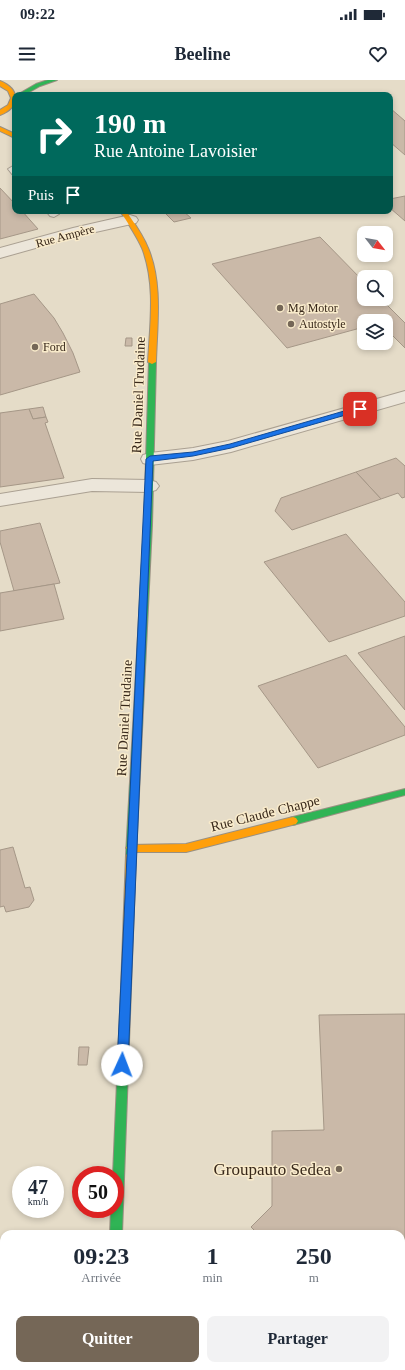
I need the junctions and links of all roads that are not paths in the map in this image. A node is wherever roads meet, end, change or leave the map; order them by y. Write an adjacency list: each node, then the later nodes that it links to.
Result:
1 (54, 80): 4 (main road)
2 (0, 83): 3 (main road)
3 (12, 92)
4 (29, 92)
5 (12, 104): 6 (main road)
6 (0, 113)
7 (0, 129): 8 (main road)
8 (12, 135)
9 (126, 216): 10 (street, Rue Ampère); 12 (main road, Rue Daniel Trudaine)
10 (0, 253)
11 (405, 396): 12 (street)
12 (150, 459): 13 (main road, Rue Daniel Trudaine)
13 (149, 486): 14 (street); 16 (main road, Rue Daniel Trudaine)
14 (0, 500)
15 (405, 792): 16 (main road, Rue Claude Chappe)
16 (131, 848): 17 (main road, Rue Daniel Trudaine)
17 (116, 1230)

